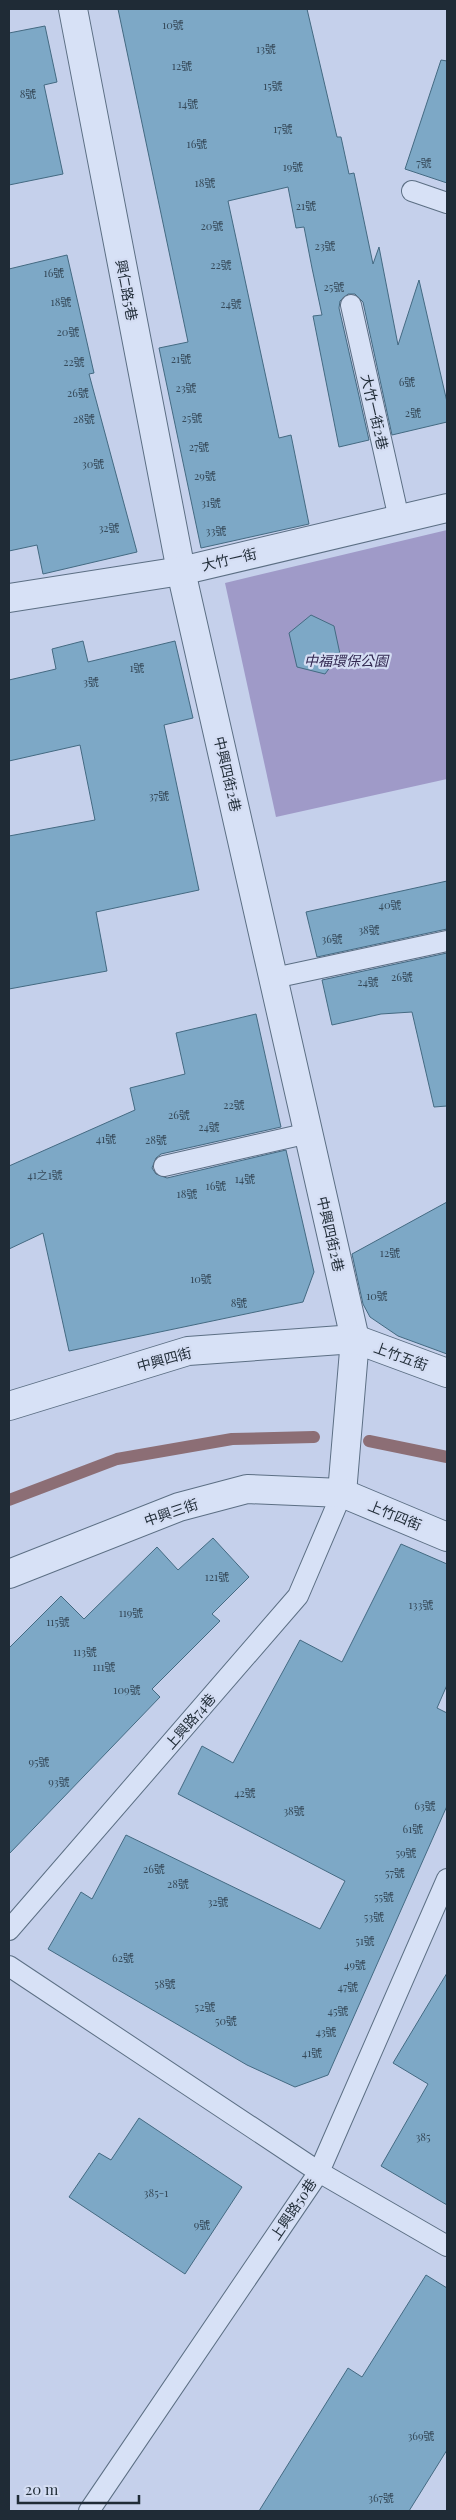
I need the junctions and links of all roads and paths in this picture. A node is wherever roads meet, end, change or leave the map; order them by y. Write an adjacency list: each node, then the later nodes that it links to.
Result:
1 (73, 9): 7 (street, 興仁路5巷)
2 (412, 191): 3 (lane)
3 (447, 204)
4 (350, 305): 6 (lane, 大竹一街2巷)
5 (447, 508): 6 (street, 大竹一街)
6 (398, 519): 7 (street, 大竹一街)
7 (182, 571): 8 (street, 大竹一街); 10 (street, 中興四街2巷)
8 (9, 598)
9 (447, 941): 10 (lane)
10 (274, 978): 11 (street, 中興四街2巷)
11 (308, 1133): 12 (lane); 13 (street, 中興四街2巷)
12 (164, 1166)
13 (355, 1339): 14 (street, 上竹五街); 15 (street, 中興四街); 16 (street, 中興四街2巷)
14 (447, 1373)
15 (9, 1406)
16 (342, 1493): 17 (street, 上竹四街); 18 (street, 中興三街); 20 (lane, 上興路74巷)
17 (447, 1536)
18 (9, 1574)
19 (447, 1879): 22 (lane, 上興路50巷)
20 (9, 1930)
21 (9, 1966): 22 (lane)
22 (319, 2172): 23 (lane); 24 (lane, 上興路50巷)
23 (447, 2246)
24 (89, 2511)

